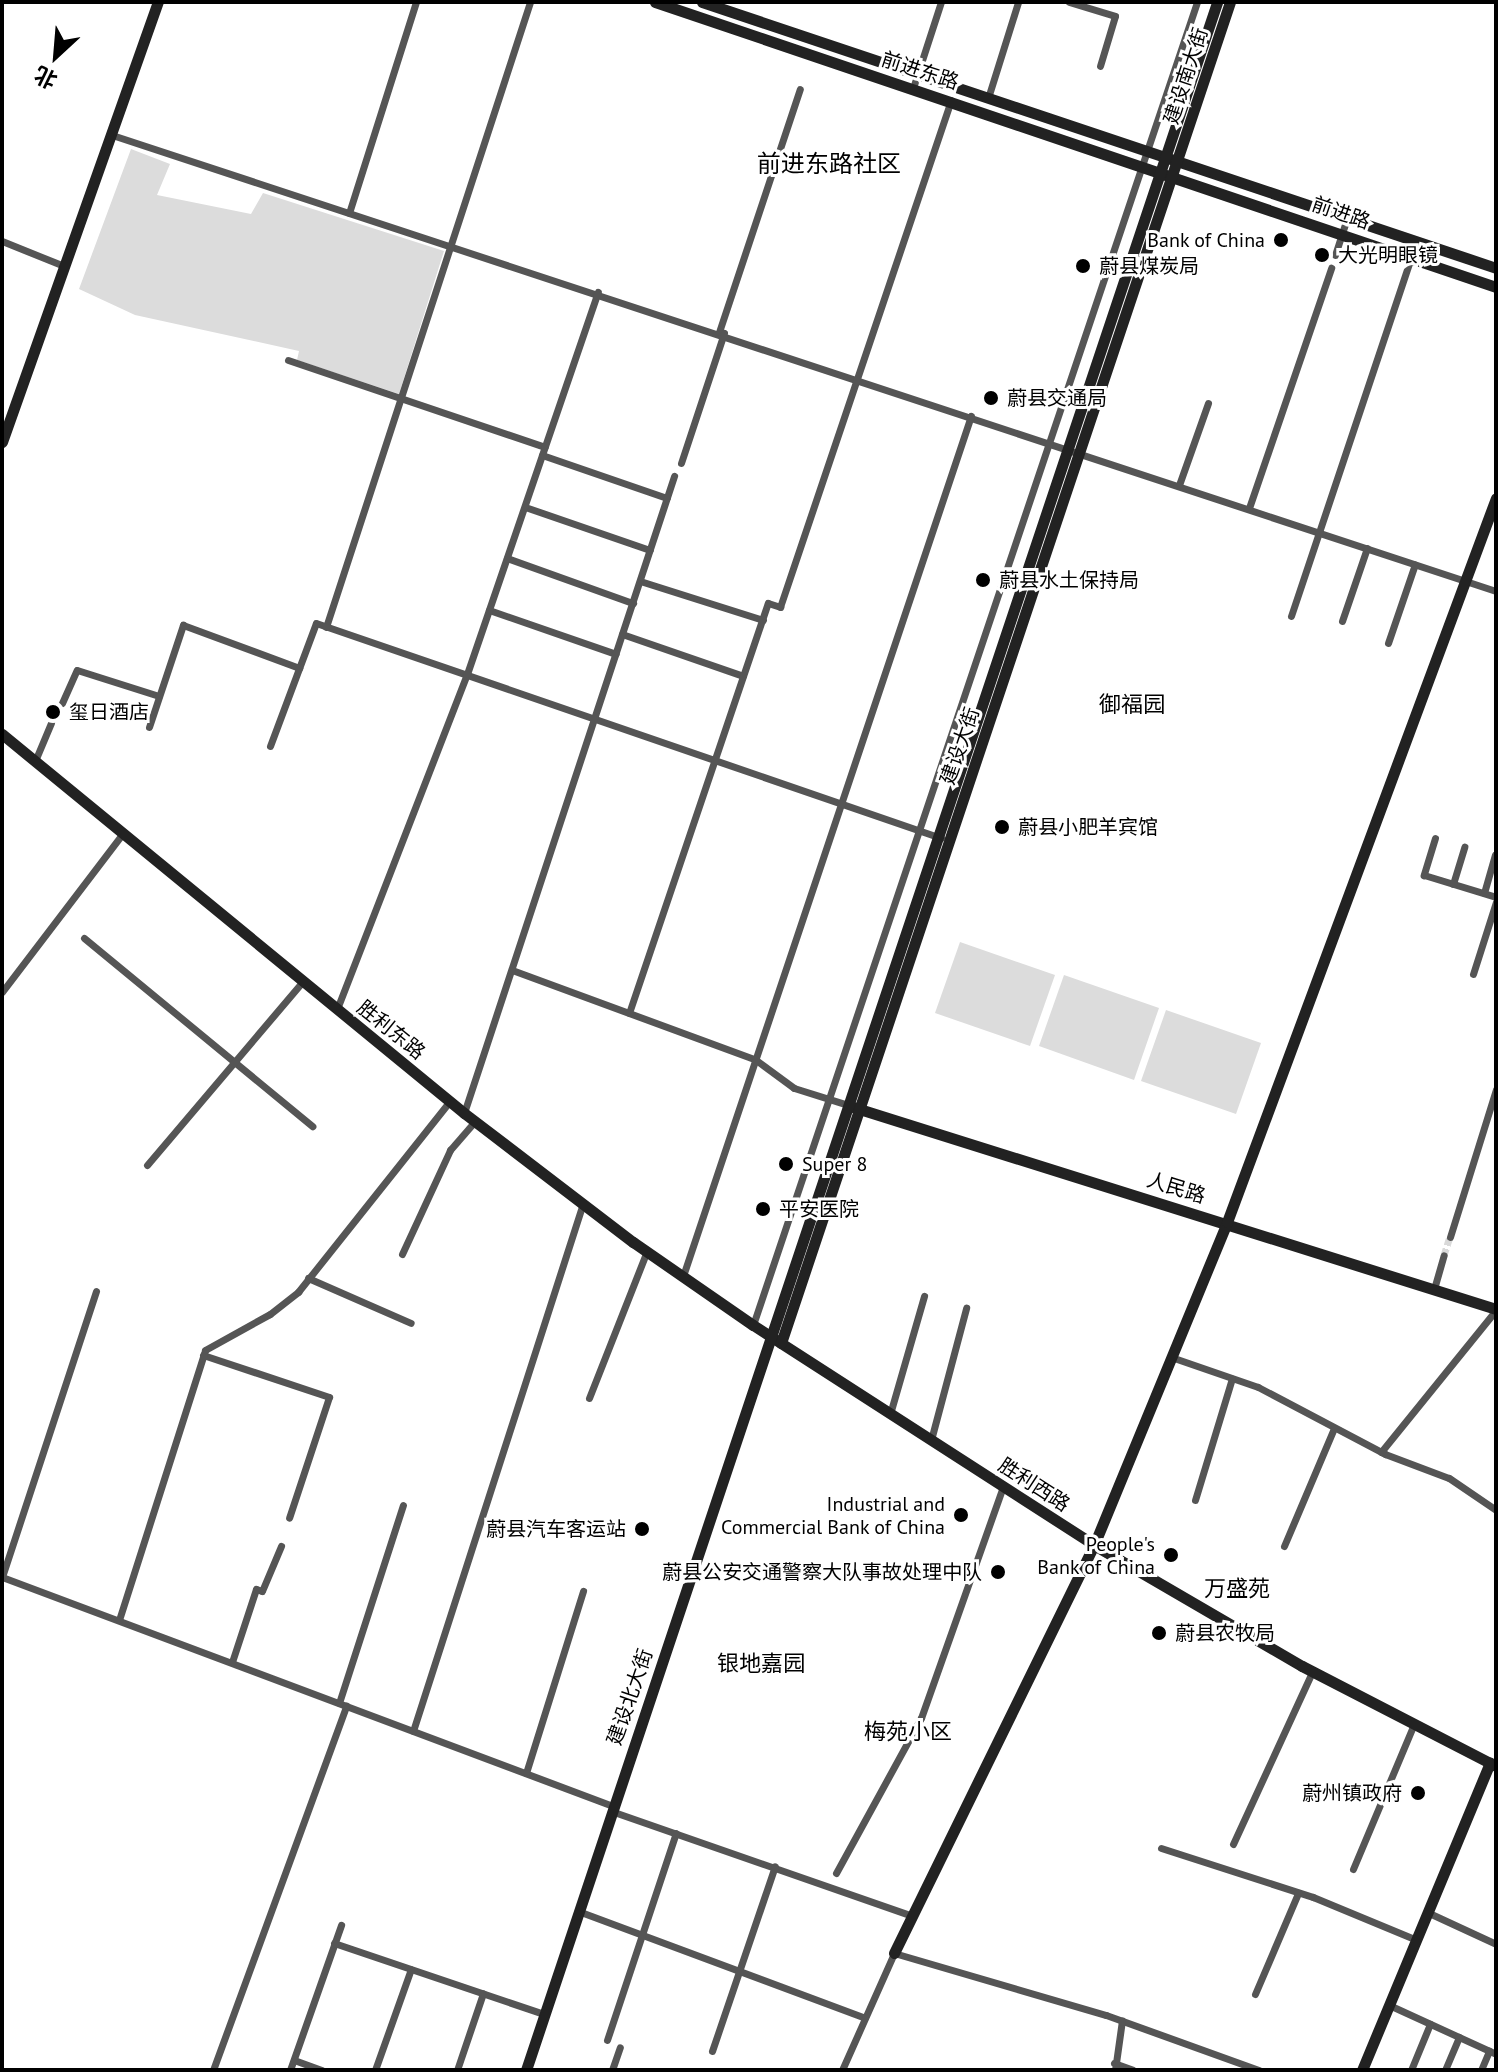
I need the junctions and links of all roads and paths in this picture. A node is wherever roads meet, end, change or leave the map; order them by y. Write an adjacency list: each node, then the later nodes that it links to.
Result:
1 (158, 2): 20 (main road)
2 (416, 2): 25 (street)
3 (530, 2): 29 (street)
4 (655, 2): 16 (main road, 前进东路)
5 (702, 2): 15 (main road, 前进东路)
6 (941, 2): 15 (street)
7 (1018, 2): 18 (street)
8 (1069, 2): 14 (street)
9 (1197, 2): 12 (street)
10 (1217, 2): 13 (main road, 建设南大街)
11 (1230, 2): 22 (main road, 建设南大街)
12 (1188, 26): 13 (street); 21 (street)
13 (1207, 33): 22 (main road, 建设南大街)
14 (1100, 66)
15 (918, 74): 16 (street); 18 (main road, 前进东路)
16 (913, 88): 19 (main road, 前进东路)
17 (800, 89): 37 (street)
18 (988, 98): 21 (main road, 前进东路)
19 (951, 100): 23 (main road, 前进东路); 39 (street)
20 (112, 135): 25 (street); 32 (main road)
21 (1147, 152): 22 (main road, 前进东路); 23 (street)
22 (1171, 160): 24 (main road, 建设大街); 26 (main road, 前进路)
23 (1143, 164): 24 (main road, 前进东路); 44 (street)
24 (1167, 173): 27 (main road, 前进路); 45 (main road, 建设大街)
25 (349, 213): 29 (street)
26 (1347, 218): 27 (street); 34 (main road, 前进路)
27 (1342, 233): 30 (street); 31 (main road, 前进路)
28 (2, 241): 32 (street)
29 (451, 248): 36 (street); 40 (street)
30 (1335, 255)
31 (1411, 257): 35 (main road, 前进路); 54 (street)
32 (64, 266): 43 (main road)
33 (1331, 268): 53 (street)
34 (1496, 268)
35 (1496, 287)
36 (598, 292): 37 (street); 46 (street)
37 (721, 332): 39 (street); 47 (street)
38 (288, 360): 40 (street)
39 (857, 378): 42 (street); 65 (street)
40 (402, 398): 46 (street); 67 (street)
41 (1208, 403): 49 (street)
42 (971, 416): 44 (street); 83 (street)
43 (2, 442)
44 (1051, 442): 45 (street); 84 (street)
45 (1075, 450): 49 (street); 86 (main road, 建设大街)
46 (544, 451): 50 (street); 52 (street)
47 (681, 463)
48 (674, 476): 50 (street)
49 (1179, 485): 53 (street)
50 (667, 498): 56 (street)
51 (1496, 498): 59 (main road)
52 (525, 507): 56 (street); 57 (street)
53 (1249, 508): 54 (street)
54 (1318, 532): 55 (street); 64 (street)
55 (1367, 548): 58 (street); 66 (street)
56 (650, 550): 60 (street)
57 (507, 558): 62 (street); 63 (street)
58 (1415, 564): 59 (street); 69 (street)
59 (1464, 580): 61 (street); 112 (main road)
60 (640, 581): 62 (street); 65 (street)
61 (1496, 591)
62 (633, 603): 68 (street)
63 (489, 610): 70 (street); 72 (street)
64 (1291, 616)
65 (763, 620): 73 (street)
66 (1342, 621)
67 (326, 627): 71 (street); 72 (street)
68 (622, 634): 70 (street); 73 (street)
69 (1388, 643)
70 (616, 654): 76 (street)
71 (299, 668): 74 (street); 80 (street)
72 (467, 674): 76 (street); 98 (street)
73 (743, 676): 81 (street)
74 (159, 696): 75 (street); 78 (street)
75 (62, 703)
76 (595, 718): 81 (street); 94 (street)
77 (51, 723): 82 (street)
78 (149, 727)
79 (2, 734): 82 (main road, 胜利东路)
80 (270, 746)
81 (715, 759): 83 (street); 99 (street)
82 (35, 761): 85 (main road, 胜利东路)
83 (841, 803): 84 (street); 100 (street)
84 (920, 831): 86 (street); 103 (street)
85 (123, 833): 96 (main road, 胜利东路); 97 (street)
86 (941, 838): 105 (main road, 建设大街); 106 (main road, 建设大街)
87 (1435, 838): 90 (street)
88 (1464, 847): 90 (street)
89 (1495, 855): 91 (street)
90 (1453, 884): 91 (street)
91 (1484, 893): 92 (street)
92 (1496, 900): 95 (street)
93 (84, 938): 101 (street)
94 (512, 970): 99 (street); 107 (street)
95 (1473, 974)
96 (303, 981): 98 (main road, 胜利东路); 101 (street)
97 (2, 992)
98 (337, 1009): 104 (main road, 胜利东路)
99 (629, 1013): 100 (street)
100 (756, 1060): 103 (street); 117 (street)
101 (234, 1062): 109 (street); 110 (street)
102 (1496, 1089): 113 (street)
103 (830, 1100): 105 (street); 125 (street)
104 (450, 1101): 107 (main road, 胜利东路); 118 (street)
105 (845, 1104): 106 (main road, 人民路); 126 (main road, 建设大街)
106 (858, 1109): 112 (main road, 人民路); 126 (main road, 建设大街)
107 (464, 1113): 108 (main road, 胜利东路)
108 (475, 1121): 111 (main road, 胜利东路); 115 (street)
109 (312, 1126)
110 (147, 1165)
111 (583, 1203): 114 (main road, 胜利东路); 150 (street)
112 (1227, 1222): 119 (main road, 人民路); 128 (main road)
113 (1450, 1237)
114 (647, 1251): 117 (main road, 胜利东路); 130 (street)
115 (402, 1254)
116 (1444, 1255): 119 (street)
117 (683, 1276): 125 (main road, 胜利东路)
118 (308, 1278): 124 (street); 127 (street)
119 (1434, 1289): 123 (main road, 人民路)
120 (96, 1291): 143 (street)
121 (924, 1296): 131 (street)
122 (966, 1308): 133 (street)
123 (1496, 1310): 134 (street)
124 (411, 1323)
125 (753, 1325): 126 (main road, 胜利东路)
126 (775, 1340): 131 (main road, 胜利西路); 153 (main road, 建设北大街)
127 (203, 1355): 139 (street); 145 (street)
128 (1171, 1357): 129 (street); 140 (main road)
129 (1232, 1378): 132 (street); 136 (street)
130 (589, 1398)
131 (890, 1414): 133 (main road, 胜利西路)
132 (1334, 1428): 134 (street); 142 (street)
133 (931, 1440): 135 (main road, 胜利西路)
134 (1381, 1452): 138 (street)
135 (1003, 1486): 140 (main road, 胜利西路); 159 (street)
136 (1195, 1500)
137 (403, 1505): 148 (street)
138 (1496, 1510)
139 (289, 1518)
140 (1094, 1545): 147 (main road, 胜利西路); 163 (main road)
141 (281, 1546): 146 (street)
142 (1284, 1546)
143 (2, 1577): 145 (street)
144 (583, 1591): 152 (street)
145 (119, 1620): 146 (street)
146 (232, 1662): 148 (street)
147 (1312, 1672): 149 (main road, 胜利西路); 155 (street)
148 (343, 1704): 150 (street); 186 (street)
149 (1414, 1724): 151 (main road, 胜利西路); 158 (street)
150 (413, 1731): 152 (street)
151 (1493, 1765): 162 (main road)
152 (526, 1773): 153 (street)
153 (612, 1808): 154 (street); 161 (main road, 建设北大街)
154 (676, 1833): 157 (street); 165 (street)
155 (1233, 1844)
156 (1161, 1848): 160 (street)
157 (775, 1866): 163 (street); 171 (street)
158 (1353, 1869)
159 (836, 1873)
160 (1298, 1893): 166 (street); 173 (street)
161 (578, 1911): 165 (street); 175 (main road, 建设北大街)
162 (1429, 1913): 166 (main road); 168 (street)
163 (912, 1916): 169 (main road)
164 (341, 1925): 167 (street)
165 (641, 1937): 171 (street); 180 (street)
166 (1417, 1940): 174 (main road)
167 (334, 1943): 170 (street); 184 (street)
168 (1496, 1944)
169 (894, 1953): 176 (street); 177 (street)
170 (411, 1969): 172 (street); 189 (street)
171 (738, 1974): 176 (street); 182 (street)
172 (483, 1993): 175 (street); 190 (street)
173 (1255, 1994)
174 (1389, 2005): 178 (street); 196 (main road)
175 (544, 2014): 191 (main road, 建设北大街)
176 (865, 2018): 193 (street)
177 (1122, 2020): 185 (street); 195 (street)
178 (1430, 2024): 179 (street); 197 (street)
179 (1459, 2037): 183 (street); 198 (street)
180 (607, 2040)
181 (620, 2047): 192 (street)
182 (712, 2051)
183 (1493, 2051): 199 (street)
184 (294, 2060): 187 (street); 188 (street)
185 (1114, 2066): 194 (street)
186 (213, 2070)
187 (290, 2070)
188 (322, 2070)
189 (375, 2070)
190 (457, 2070)
191 (526, 2070)
192 (612, 2070)
193 (842, 2070)
194 (1133, 2070)
195 (1259, 2070)
196 (1362, 2070)
197 (1411, 2070)
198 (1445, 2070)
199 (1481, 2070)

